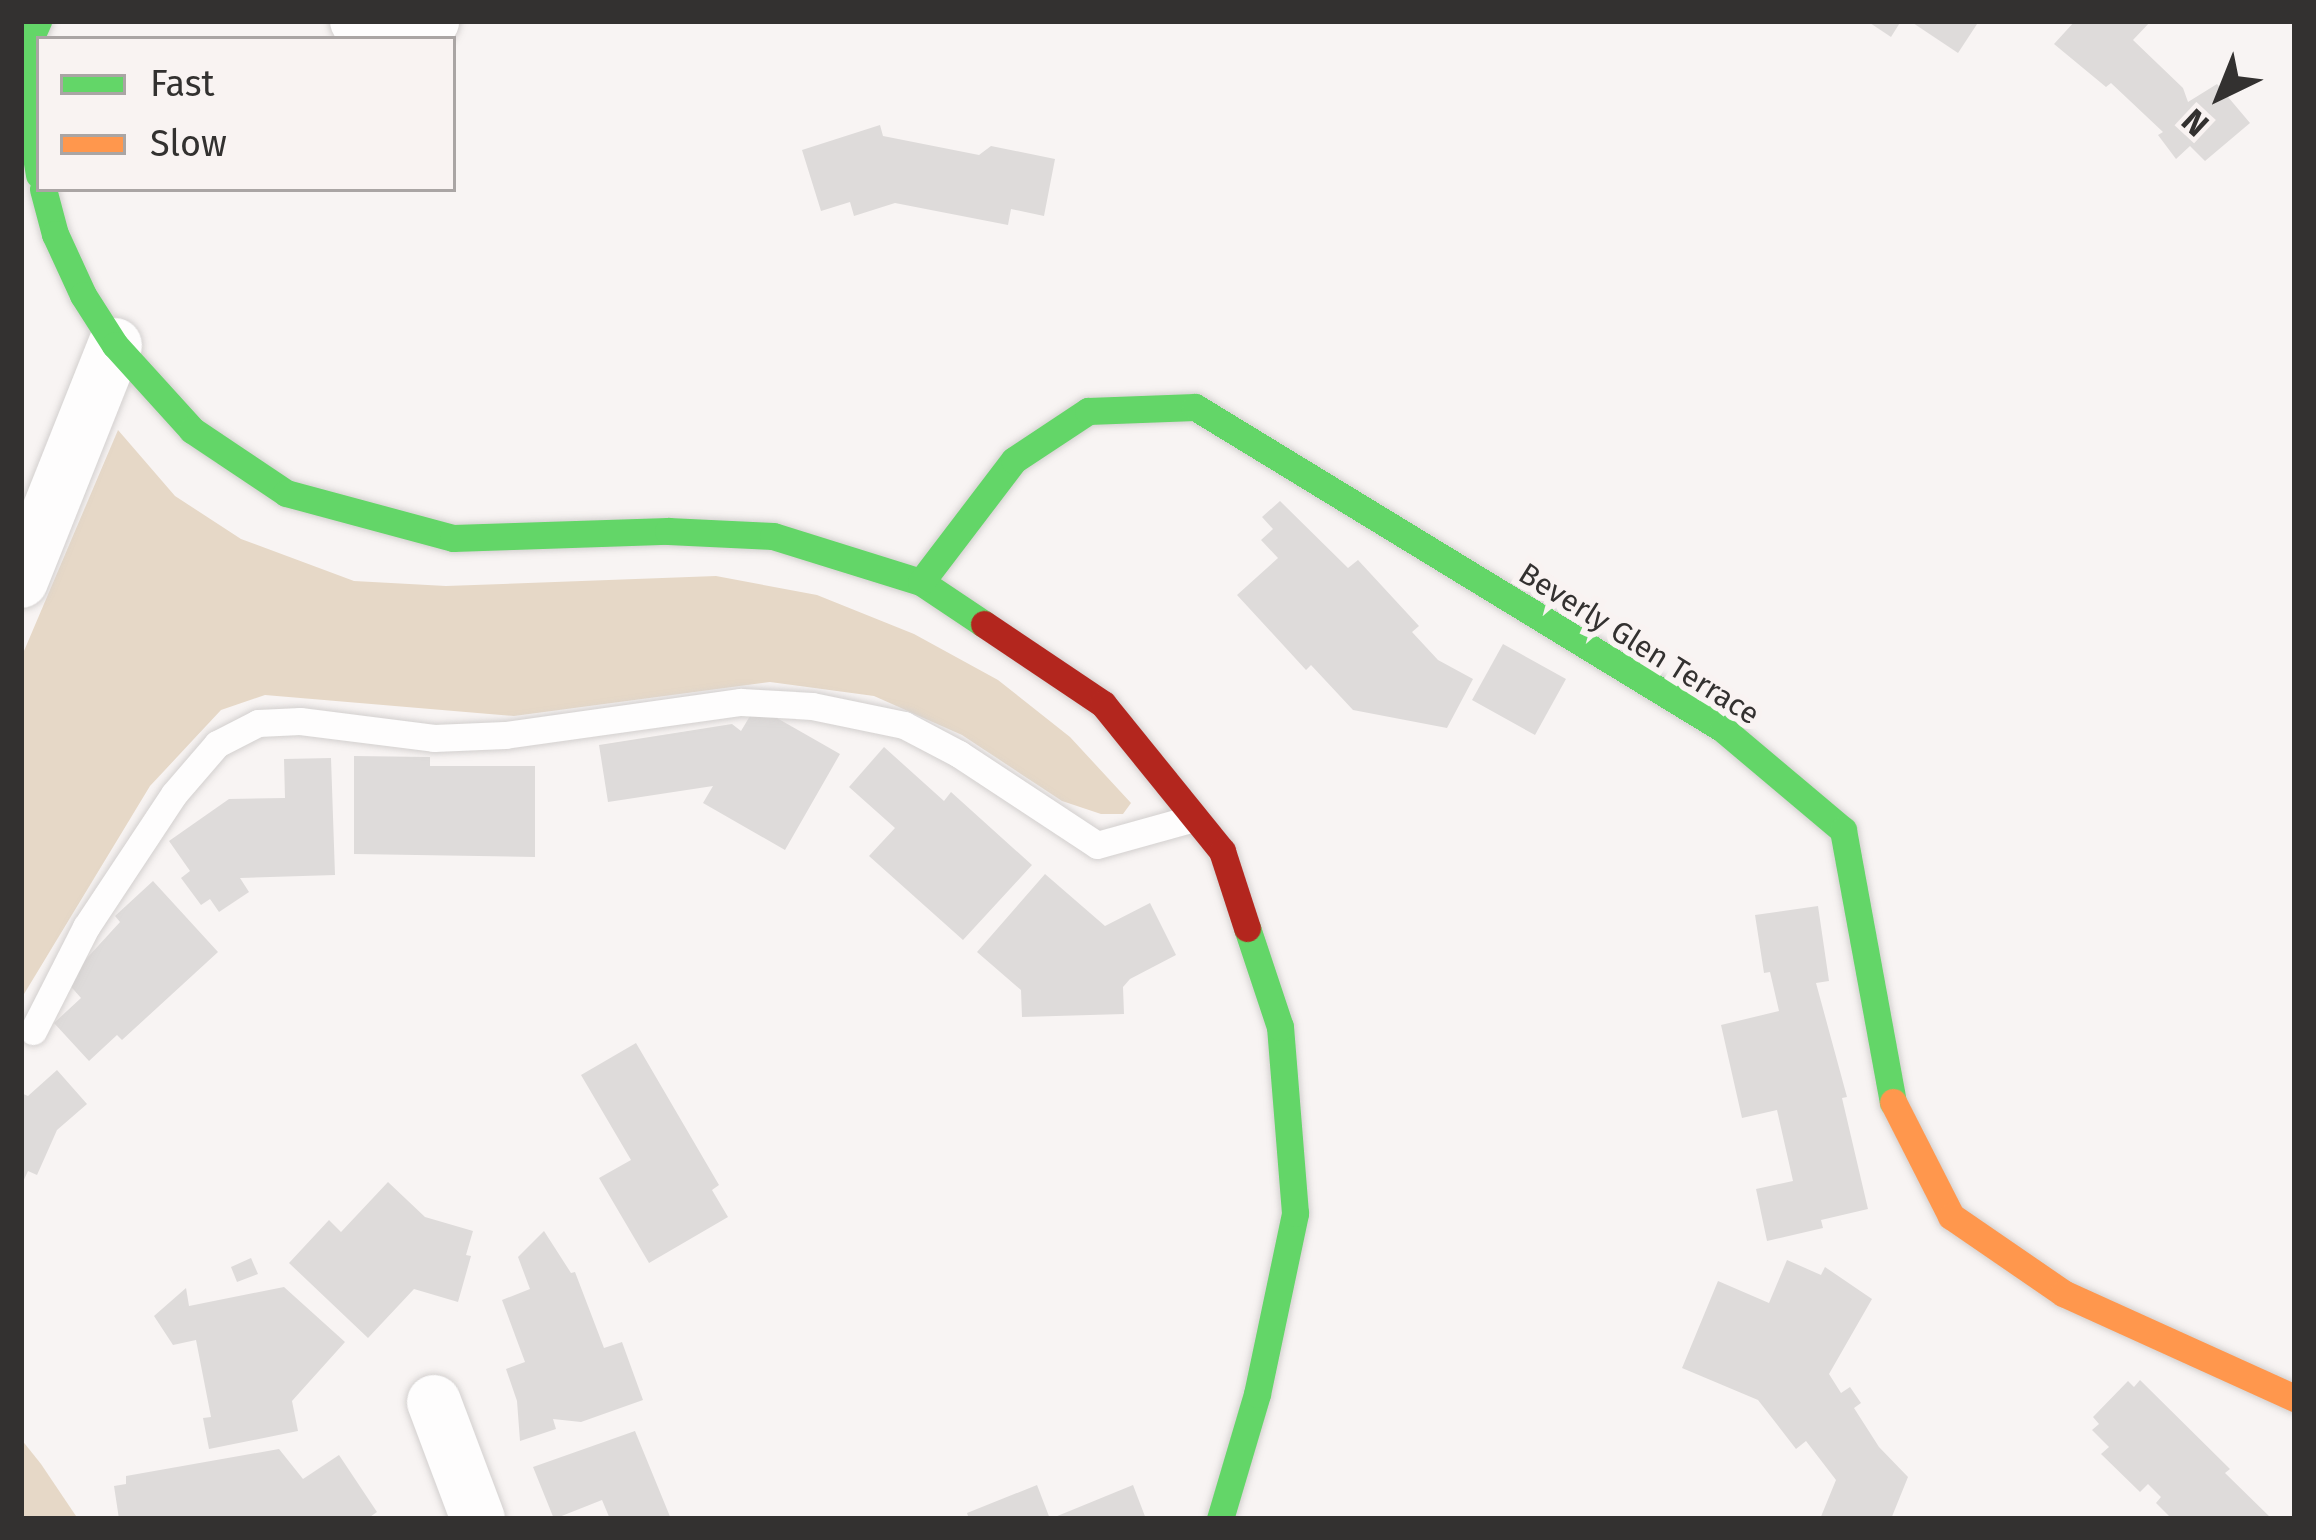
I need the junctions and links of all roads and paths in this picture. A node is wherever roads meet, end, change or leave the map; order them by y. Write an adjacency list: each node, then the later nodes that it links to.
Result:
1 (357, 21): 2 (street)
2 (432, 21)
3 (28, 42): 4 (main road)
4 (36, 139)
5 (44, 192): 6 (main road)
6 (115, 345): 7 (street); 8 (main road)
7 (21, 581)
8 (921, 582): 9 (main road); 11 (main road, Beverly Glen Terrace)
9 (1195, 818): 10 (lane); 14 (main road)
10 (33, 1031)
11 (2295, 1398)
12 (434, 1402): 13 (street)
13 (478, 1519)
14 (1220, 1519)

